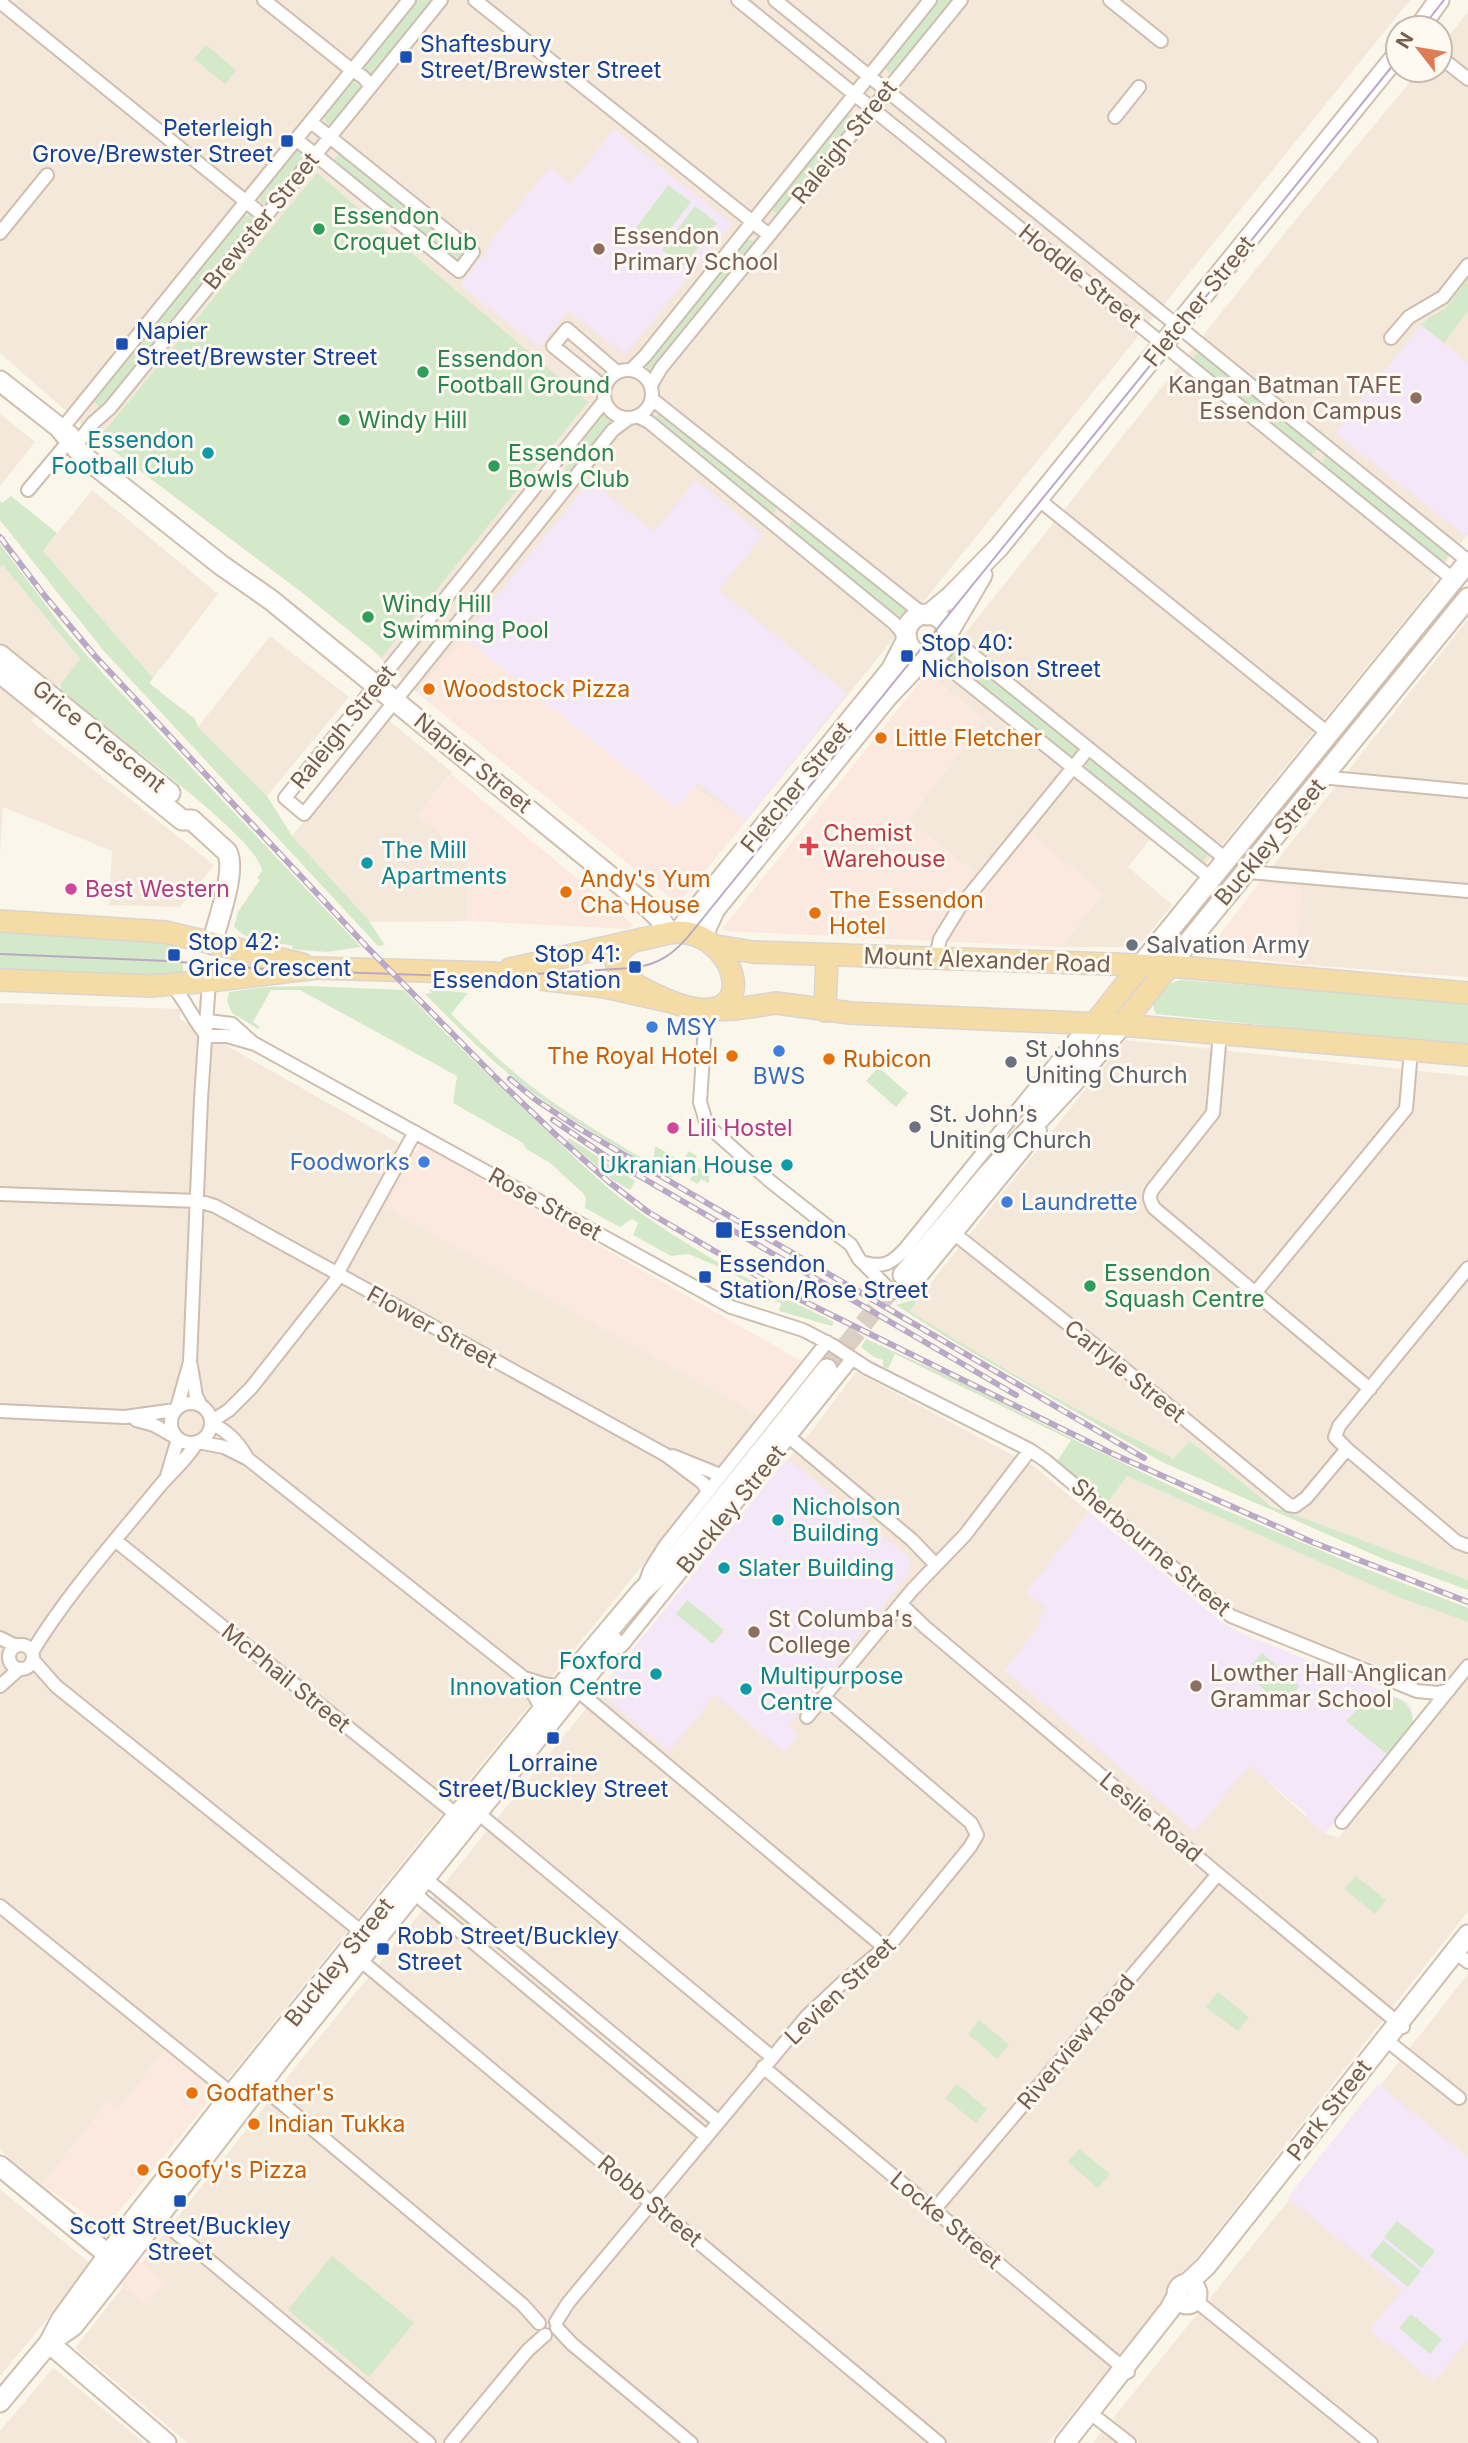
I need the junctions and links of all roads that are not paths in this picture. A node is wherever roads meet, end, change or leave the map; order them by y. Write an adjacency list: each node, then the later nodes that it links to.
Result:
1 (264, 0): 13 (street)
2 (409, 0): 13 (street, Brewster Street)
3 (441, 0): 17 (street, Brewster Street)
4 (475, 0): 30 (street)
5 (738, 0): 20 (street, Hoddle Street)
6 (775, 0): 15 (street, Hoddle Street)
7 (930, 0): 15 (street, Raleigh Street)
8 (961, 0): 19 (street, Raleigh Street)
9 (1110, 0): 11 (street)
10 (0, 2): 28 (street)
11 (1161, 41)
12 (1454, 68): 16 (street)
13 (352, 71): 17 (street); 23 (street, Brewster Street)
14 (1384, 71): 34 (main road, Fletcher Street)
15 (869, 77): 19 (street, Hoddle Street); 20 (street, Raleigh Street)
16 (1468, 79)
17 (371, 86): 24 (street, Brewster Street)
18 (1139, 87): 22 (street)
19 (886, 91): 21 (street, Raleigh Street); 34 (street, Hoddle Street)
20 (855, 95): 21 (street, Hoddle Street); 30 (street, Raleigh Street)
21 (871, 108): 32 (street, Raleigh Street); 36 (street, Hoddle Street)
22 (1115, 117)
23 (311, 122): 24 (street); 25 (street, Brewster Street)
24 (330, 136): 26 (street, Brewster Street); 26 (street)
25 (297, 140): 26 (street); 28 (street, Brewster Street)
26 (316, 155): 29 (street, Brewster Street)
27 (47, 175): 31 (street)
28 (247, 202): 29 (street); 44 (street, Brewster Street)
29 (265, 217): 44 (street, Brewster Street)
30 (751, 222): 32 (street); 37 (street, Raleigh Street)
31 (0, 233)
32 (769, 235): 40 (street, Raleigh Street)
33 (1468, 265): 35 (street)
34 (1179, 326): 36 (main road, Fletcher Street); 48 (street, Hoddle Street)
35 (1391, 338)
36 (1163, 345): 46 (main road, Fletcher Street); 49 (street, Hoddle Street)
37 (631, 370): 38 (street); 40 (street)
38 (618, 372): 41 (street); 41 (street)
39 (0, 380): 44 (main road, Napier Street)
40 (651, 385): 42 (street)
41 (605, 395): 43 (street); 57 (street, Raleigh Street)
42 (652, 399): 43 (street); 51 (street)
43 (633, 417): 53 (street); 58 (street, Raleigh Street)
44 (71, 439): 45 (street, Brewster Street); 57 (main road, Napier Street)
45 (28, 490)
46 (1038, 499): 47 (main road, Fletcher Street); 60 (street)
47 (999, 547): 51 (main road, Fletcher Street); 52 (main road, Fletcher Street)
48 (1468, 561): 49 (main road, Buckley Street)
49 (1461, 584): 60 (main road, Buckley Street)
50 (1468, 598): 62 (main road, Buckley Street)
51 (926, 615): 52 (main road); 53 (main road)
52 (948, 634): 55 (main road); 61 (street)
53 (907, 638): 55 (main road); 73 (main road, Fletcher Street)
54 (0, 655): 59 (main road, Grice Crescent)
55 (927, 656): 64 (street); 74 (main road, Fletcher Street)
56 (0, 674): 59 (main road, Grice Crescent)
57 (377, 685): 58 (main road, Napier Street); 58 (street, Raleigh Street)
58 (396, 699): 73 (main road, Napier Street)
59 (45, 701): 76 (main road, Grice Crescent)
60 (1329, 734): 62 (main road); 63 (main road, Buckley Street)
61 (1088, 748): 64 (street); 67 (street)
62 (1347, 748): 65 (main road, Buckley Street)
63 (1307, 761): 65 (main road); 67 (main road, Buckley Street)
64 (1073, 767): 69 (street); 78 (street)
65 (1325, 775): 66 (street); 68 (main road, Buckley Street)
66 (1468, 791)
67 (1227, 860): 68 (main road); 69 (main road, Buckley Street)
68 (1248, 872): 70 (street); 71 (main road, Buckley Street)
69 (1212, 879): 71 (main road); 79 (main road, Buckley Street)
70 (1468, 891)
71 (1228, 892): 80 (main road, Buckley Street)
72 (0, 921): 76 (main road)
73 (674, 932): 74 (main road, Mount Alexander Road); 75 (main road)
74 (709, 941): 77 (main road, Mount Alexander Road); 88 (main road)
75 (630, 943): 82 (main road); 87 (main road)
76 (212, 944): 81 (main road); 84 (main road)
77 (827, 955): 78 (main road, Mount Alexander Road); 89 (main road)
78 (936, 957): 79 (main road, Mount Alexander Road)
79 (1141, 965): 80 (main road, Mount Alexander Road); 91 (main road, Buckley Street)
80 (1168, 966): 86 (main road, Mount Alexander Road); 92 (main road, Buckley Street)
81 (317, 968): 82 (main road); 84 (main road)
82 (492, 973): 87 (main road)
83 (0, 980): 85 (main road)
84 (209, 981): 85 (main road); 90 (street)
85 (172, 985): 94 (street)
86 (1468, 993)
87 (672, 1002): 88 (main road)
88 (708, 1010): 89 (main road); 104 (street)
89 (825, 1011): 91 (main road)
90 (208, 1021): 94 (street); 95 (street, Rose Street)
91 (1095, 1023): 92 (main road); 100 (main road, Buckley Street); 104 (street, Buckley Street)
92 (1122, 1025): 93 (main road); 98 (main road, Buckley Street)
93 (1220, 1034): 96 (main road); 108 (street)
94 (207, 1036): 95 (street, Rose Street); 102 (street)
95 (255, 1044): 99 (street, Rose Street)
96 (1412, 1050): 97 (main road); 108 (street)
97 (1468, 1055)
98 (1071, 1085): 100 (main road, Buckley Street); 103 (street, Buckley Street)
99 (415, 1132): 106 (street); 109 (street, Rose Street)
100 (990, 1172): 107 (main road, Buckley Street)
101 (0, 1194): 102 (street)
102 (198, 1201): 106 (street, Flower Street); 112 (street)
103 (956, 1235): 104 (street, Buckley Street); 123 (street, Carlyle Street)
104 (864, 1263)
105 (1468, 1268): 114 (street)
106 (338, 1275): 119 (street); 125 (street, Flower Street)
107 (904, 1275)
108 (1255, 1293): 114 (street)
109 (827, 1342): 110 (street, Rose Street); 127 (street, Buckley Street)
110 (841, 1350): 111 (street, Sherbourne Street)
111 (852, 1359): 120 (street, Buckley Street); 124 (street, Sherbourne Street)
112 (190, 1362): 115 (street); 116 (street)
113 (827, 1369): 133 (main road, Buckley Street)
114 (1370, 1389): 123 (street)
115 (200, 1404): 116 (street); 119 (street)
116 (176, 1409): 118 (street); 121 (street)
117 (0, 1411): 118 (street)
118 (125, 1417): 121 (street)
119 (212, 1422): 122 (street); 126 (street)
120 (789, 1437): 132 (street); 137 (street, Buckley Street)
121 (178, 1438): 122 (street); 128 (street)
122 (198, 1442): 126 (street); 128 (street)
123 (1347, 1449): 131 (street)
124 (1030, 1450): 132 (street); 145 (street, Sherbourne Street)
125 (666, 1454): 127 (street, Flower Street); 129 (street, Flower Street)
126 (248, 1459): 141 (street)
127 (720, 1475): 129 (street, Buckley Street)
128 (167, 1476): 130 (street)
129 (708, 1492): 134 (street, Buckley Street)
130 (116, 1541): 138 (street); 150 (street, McPhail Street)
131 (1468, 1546)
132 (936, 1565): 135 (street)
133 (668, 1567): 134 (main road, Buckley Street); 137 (main road, Buckley Street)
134 (642, 1591): 143 (main road, Buckley Street)
135 (901, 1604): 146 (street); 152 (street, Leslie Road)
136 (0, 1638): 138 (street)
137 (606, 1652): 143 (main road, Buckley Street)
138 (18, 1656): 140 (street); 142 (street); 156 (street)
139 (1468, 1666): 144 (street)
140 (0, 1678)
141 (524, 1678): 143 (street); 147 (street)
142 (0, 1686)
143 (569, 1688): 147 (main road, Buckley Street); 150 (main road, Buckley Street); 157 (street)
144 (1449, 1690): 145 (street, Sherbourne Street); 149 (street)
145 (1417, 1691): 149 (street)
146 (825, 1698): 148 (street); 157 (street, Levien Street)
147 (542, 1709): 150 (main road, Buckley Street)
148 (807, 1717)
149 (1422, 1721): 151 (street)
150 (467, 1814): 153 (main road, Buckley Street); 156 (main road, Buckley Street); 162 (street, McPhail Street)
151 (1342, 1822)
152 (1218, 1874): 160 (street, Leslie Road); 170 (street, Riverview Road)
153 (420, 1886): 156 (main road, Buckley Street); 166 (street); 167 (street)
154 (0, 1906): 165 (street)
155 (1468, 1935): 158 (main road, Park Street)
156 (369, 1937): 159 (main road, Buckley Street)
157 (885, 1948): 162 (street, Levien Street)
158 (1463, 1954): 160 (main road, Park Street)
159 (354, 1955): 163 (main road, Buckley Street); 169 (street, Robb Street)
160 (1401, 2025): 161 (main road, Park Street)
161 (1388, 2042): 164 (street); 174 (main road, Park Street)
162 (768, 2062): 166 (street, Levien Street); 170 (street, Locke Street)
163 (253, 2080): 165 (main road, Buckley Street); 175 (street)
164 (1459, 2098)
165 (238, 2099): 171 (main road, Buckley Street)
166 (719, 2122): 167 (street, Levien Street)
167 (706, 2136): 169 (street, Levien Street)
168 (0, 2166): 172 (main road)
169 (651, 2203): 175 (street, Levien Street); 184 (street, Robb Street)
170 (934, 2210): 177 (street, Locke Street)
171 (145, 2214): 172 (main road); 173 (main road, Buckley Street); 181 (street)
172 (78, 2230): 173 (main road)
173 (115, 2260): 176 (main road, Buckley Street)
174 (1189, 2295): 177 (main road, Park Street); 188 (street)
175 (548, 2326): 182 (street, Levien Street); 183 (street)
176 (49, 2343): 178 (main road, Buckley Street); 180 (main road)
177 (1126, 2370): 179 (main road, Park Street)
178 (0, 2402)
179 (1092, 2414): 185 (main road, Park Street); 186 (main road, Park Street); 187 (street)
180 (166, 2443)
181 (429, 2443)
182 (451, 2443)
183 (691, 2443)
184 (939, 2443)
185 (1065, 2443)
186 (1074, 2443)
187 (1129, 2443)
188 (1371, 2443)

